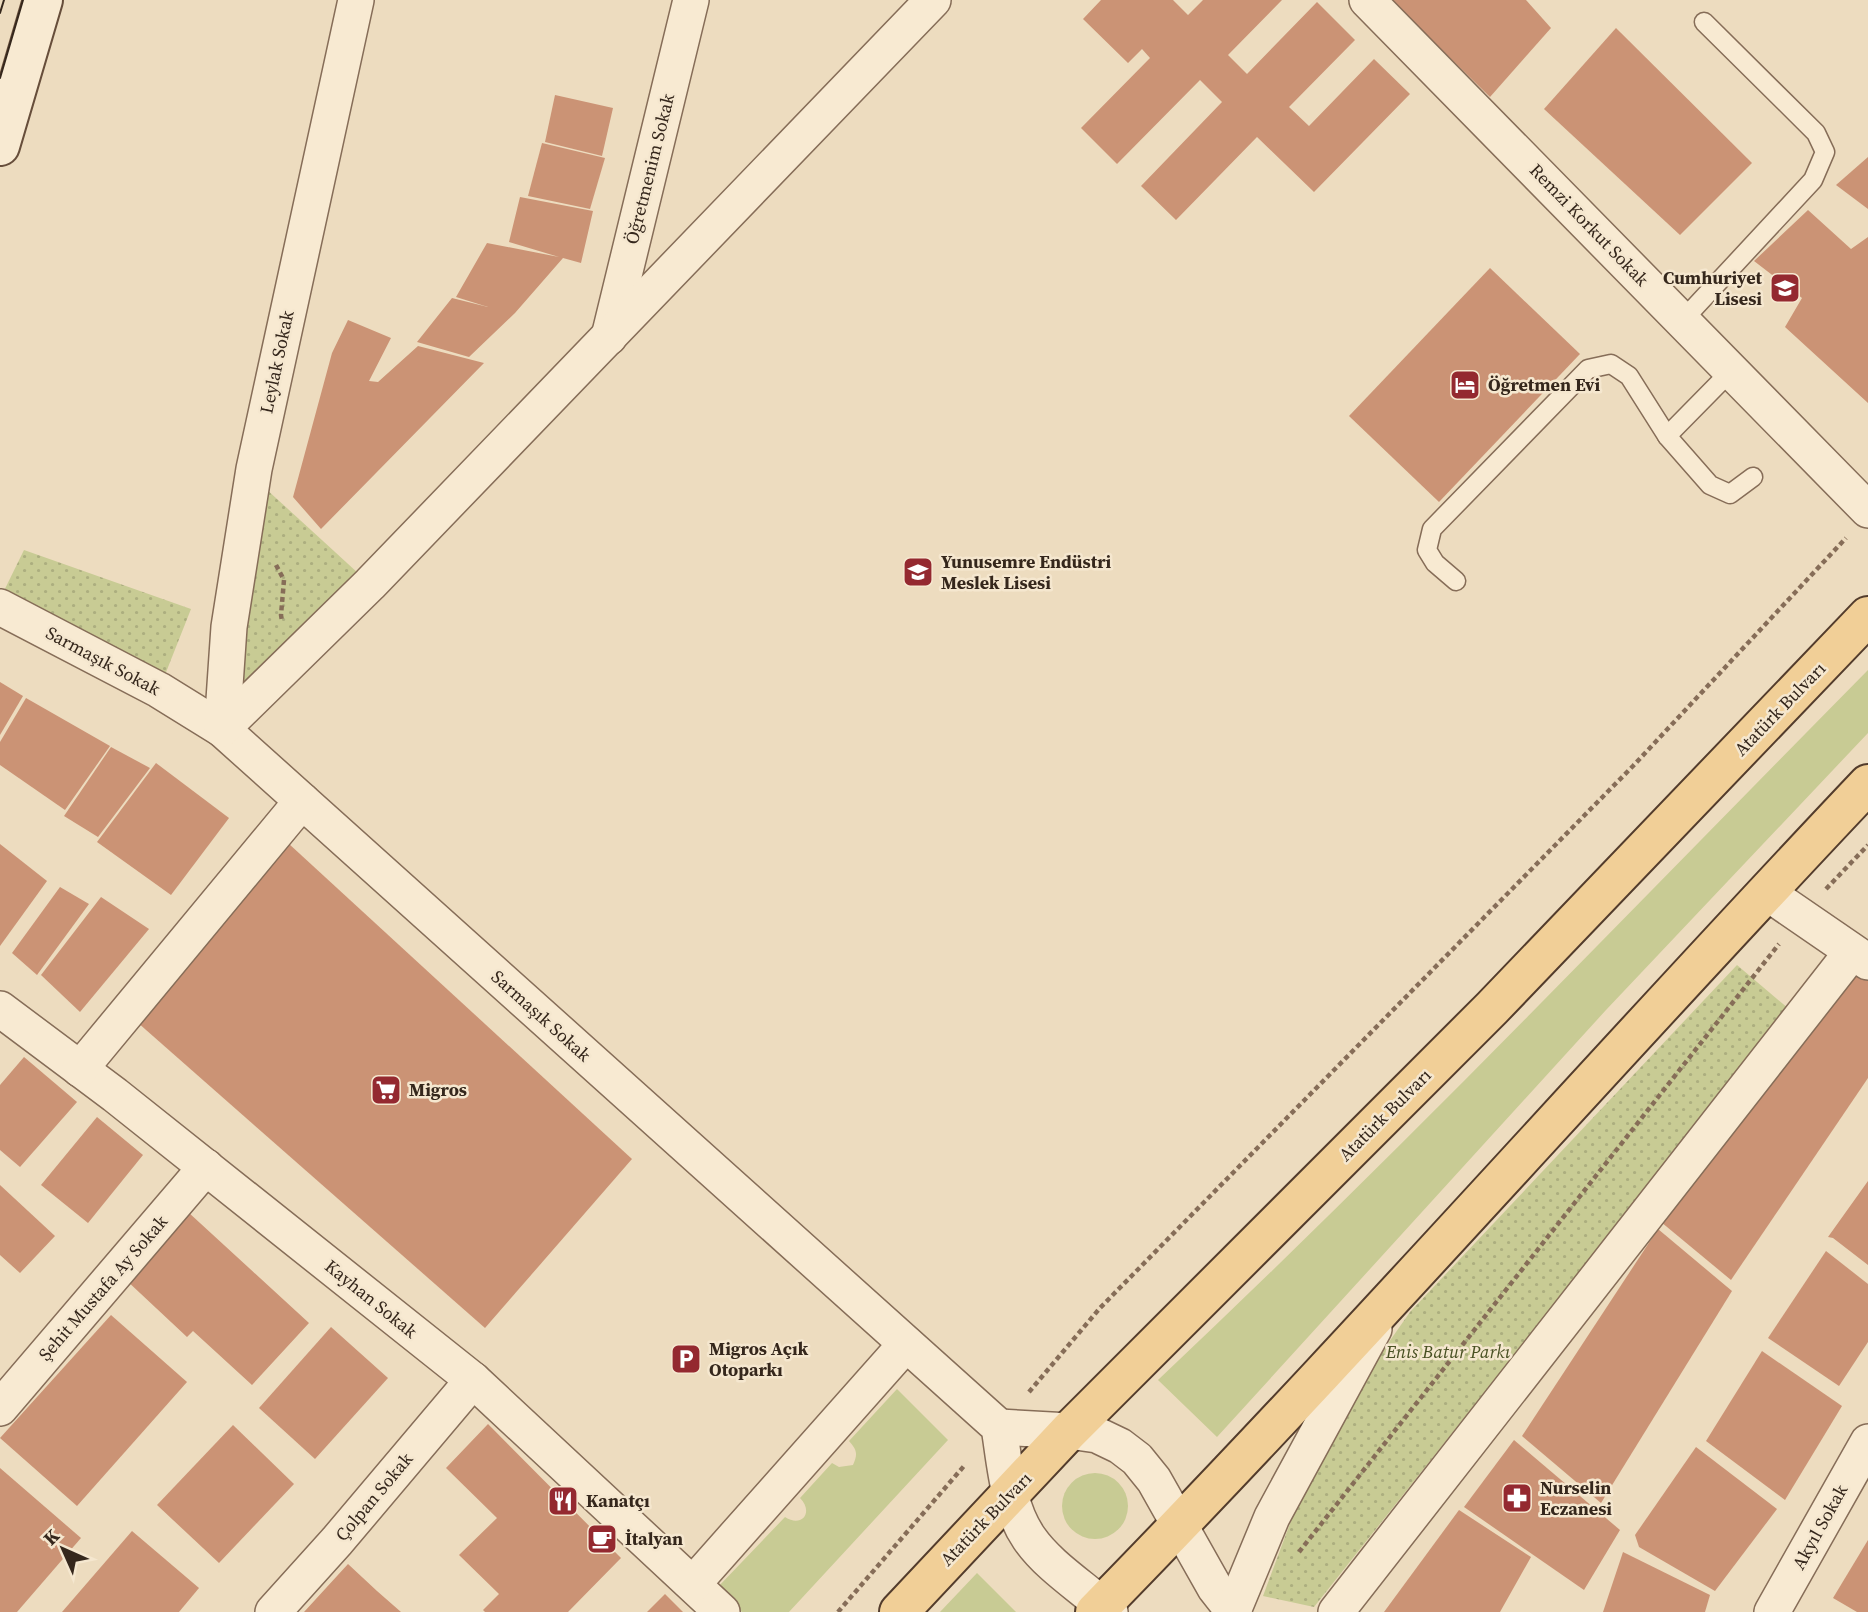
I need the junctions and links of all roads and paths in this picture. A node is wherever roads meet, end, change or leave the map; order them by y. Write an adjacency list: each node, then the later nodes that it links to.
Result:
1 (43, 0): 7 (main road)
2 (356, 0): 19 (street, Leylak Sokak)
3 (691, 0): 9 (street, Öğretmenim Sokak)
4 (933, 0): 9 (street)
5 (1367, 0): 8 (street, Remzi Korkut Sokak)
6 (1704, 22): 8 (lane)
7 (0, 146)
8 (1682, 321): 10 (street, Remzi Korkut Sokak)
9 (608, 337): 18 (street)
10 (1731, 371): 11 (lane); 13 (street, Remzi Korkut Sokak)
11 (1667, 436): 12 (lane); 15 (lane)
12 (1753, 477)
13 (1860, 521): 32 (path)
14 (264, 568): 18 (path)
15 (1456, 581)
16 (0, 607): 19 (street, Sarmaşık Sokak)
17 (1868, 616): 35 (main road, Atatürk Bulvarı)
18 (294, 658): 19 (street)
19 (222, 729): 21 (street, Sarmaşık Sokak)
20 (1868, 784): 23 (main road)
21 (302, 801): 27 (street); 30 (street, Sarmaşık Sokak)
22 (1868, 845): 24 (path)
23 (1766, 892): 24 (street); 29 (main road)
24 (1801, 916): 25 (street); 40 (path)
25 (1860, 957): 48 (street)
26 (0, 1009): 27 (street, Kayhan Sokak)
27 (80, 1069): 28 (street, Kayhan Sokak)
28 (206, 1167): 31 (street, Kayhan Sokak); 33 (street, Şehit Mustafa Ay Sokak)
29 (1389, 1302): 39 (main road); 43 (street)
30 (906, 1344): 34 (street, Sarmaşık Sokak); 41 (street)
31 (473, 1380): 41 (street, Kayhan Sokak); 44 (street, Çolpan Sokak)
32 (1029, 1392)
33 (0, 1408)
34 (999, 1427): 35 (street); 38 (street)
35 (1069, 1431): 38 (main road, Atatürk Bulvarı); 39 (street)
36 (1868, 1442): 49 (street, Akyıl Sokak)
37 (964, 1466): 46 (path)
38 (1010, 1494): 42 (street); 47 (main road, Atatürk Bulvarı)
39 (1178, 1525): 42 (main road); 43 (street)
40 (1298, 1552)
41 (693, 1584): 45 (street, Kayhan Sokak)
42 (1102, 1610)
43 (1234, 1611)
44 (273, 1612)
45 (722, 1612)
46 (838, 1612)
47 (899, 1612)
48 (1336, 1612)
49 (1772, 1612)

